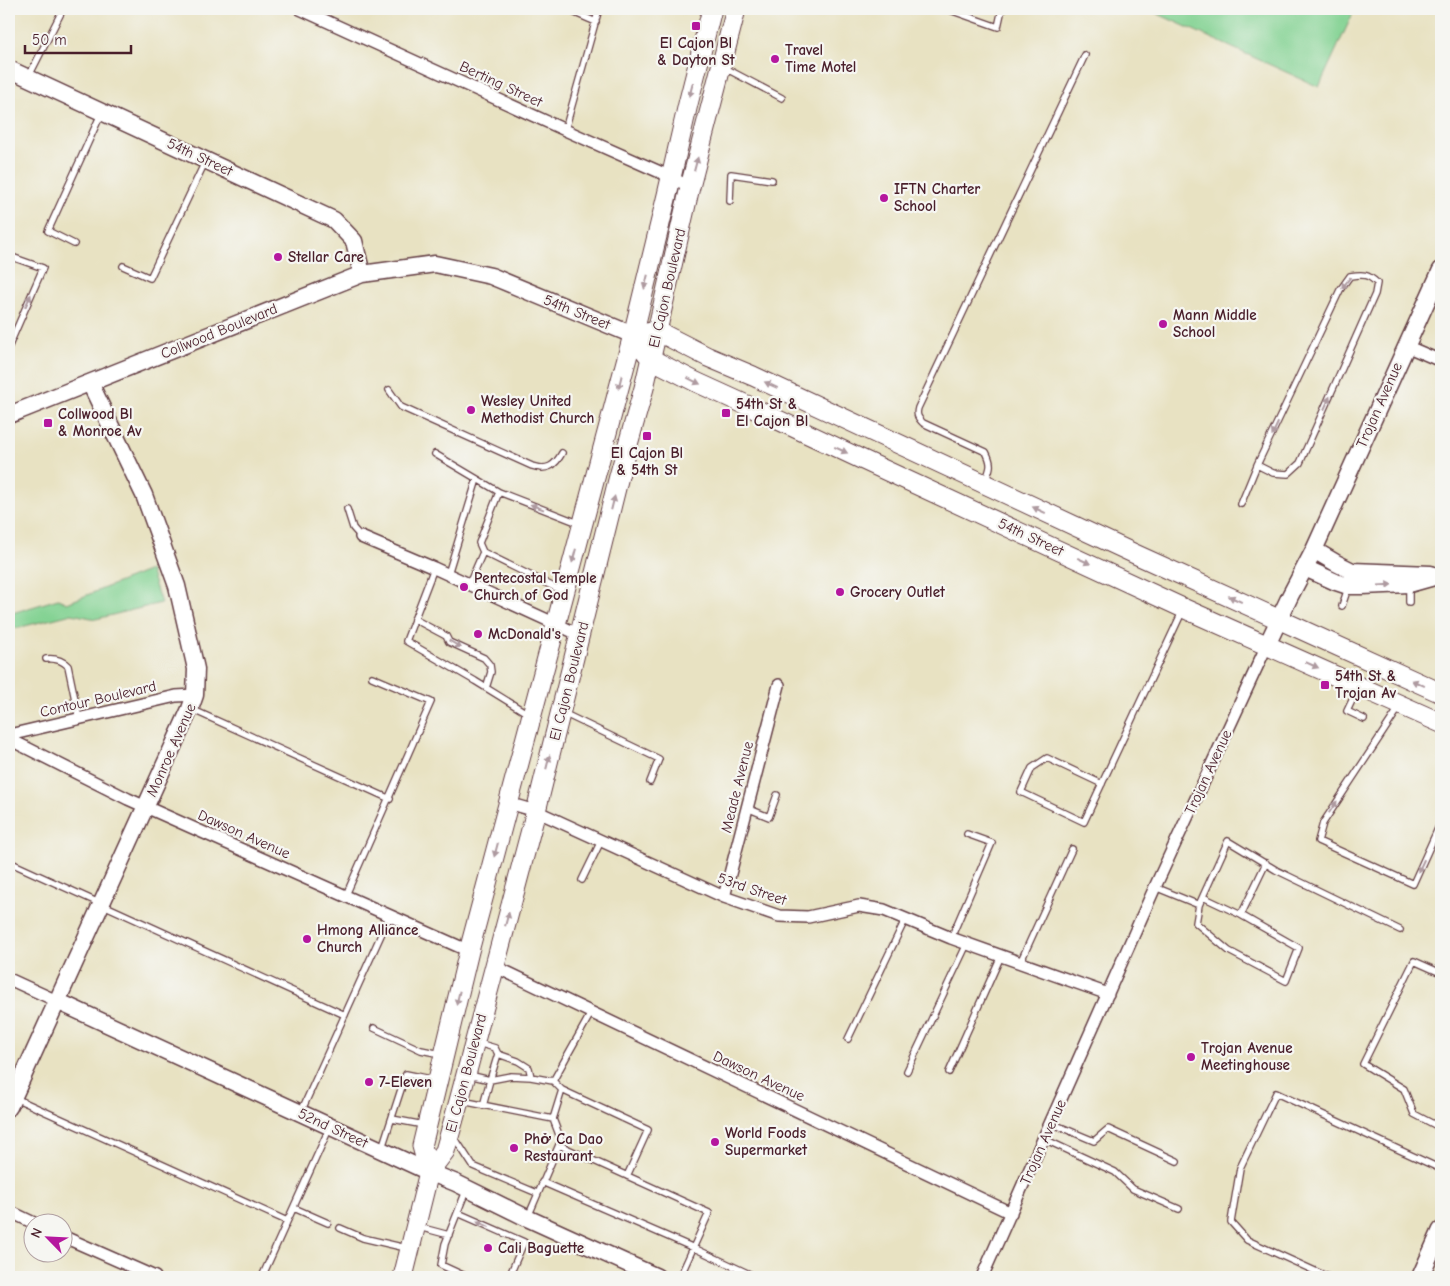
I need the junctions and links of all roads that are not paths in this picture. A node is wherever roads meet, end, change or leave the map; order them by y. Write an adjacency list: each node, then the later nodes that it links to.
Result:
1 (63, 9): 13 (lane)
2 (300, 9): 16 (street, Berting Street)
3 (566, 9): 9 (lane)
4 (599, 9): 9 (lane)
5 (712, 9): 18 (main road, El Cajon Boulevard, one-way to 18)
6 (736, 9): 11 (main road, El Cajon Boulevard)
7 (948, 9): 8 (lane)
8 (1002, 9)
9 (596, 22): 16 (lane)
10 (1085, 55): 41 (lane)
11 (722, 66): 14 (lane); 20 (main road, El Cajon Boulevard, one-way to 11)
12 (9, 69): 13 (street, 54th Street)
13 (28, 78): 15 (street, 54th Street)
14 (782, 98)
15 (102, 112): 17 (street, 54th Street); 22 (lane)
16 (565, 130): 18 (street, Berting Street)
17 (206, 160): 25 (lane); 27 (street, 54th Street)
18 (671, 177): 20 (street, Berting Street); 29 (main road, El Cajon Boulevard, one-way to 29)
19 (772, 180): 21 (lane)
20 (690, 187): 28 (main road, El Cajon Boulevard)
21 (730, 201)
22 (74, 244)
23 (9, 256): 30 (lane, one-way to 23)
24 (435, 264): 27 (street, Collwood Boulevard); 29 (street, 54th Street)
25 (123, 266)
26 (1441, 270): 31 (street, Trojan Avenue)
27 (362, 274): 34 (street, Collwood Boulevard)
28 (657, 331): 29 (main road); 32 (main road, El Cajon Boulevard); 41 (main road, 54th Street, one-way to 28)
29 (633, 335): 32 (main road, 54th Street); 45 (main road, El Cajon Boulevard, one-way to 45)
30 (9, 346)
31 (1406, 346): 33 (street); 47 (street, Trojan Avenue)
32 (651, 358): 59 (main road, 54th Street, one-way to 59); 63 (main road, El Cajon Boulevard, one-way to 32)
33 (1441, 361)
34 (90, 383): 36 (street, Collwood Boulevard); 71 (street, Monroe Avenue)
35 (389, 390): 37 (lane)
36 (9, 415)
37 (562, 453)
38 (435, 454): 40 (lane)
39 (1257, 465): 39 (lane, one-way to 39); 43 (lane)
40 (477, 479): 42 (lane); 51 (lane)
41 (984, 484): 61 (main road, 54th Street, one-way to 41)
42 (499, 492): 45 (lane, one-way to 42); 48 (lane)
43 (1240, 504)
44 (347, 509): 46 (lane)
45 (582, 524): 56 (main road, El Cajon Boulevard, one-way to 56)
46 (361, 538): 49 (street)
47 (1314, 550): 50 (street, Trojan Avenue); 52 (street)
48 (483, 552): 53 (lane); 56 (lane)
49 (434, 568): 51 (street); 60 (lane)
50 (1305, 568): 55 (street); 61 (street, Trojan Avenue)
51 (448, 574): 53 (street)
52 (1441, 575): 54 (street)
53 (469, 584): 62 (street)
54 (1409, 584): 55 (street, one-way to 54); 57 (lane)
55 (1348, 586): 58 (lane)
56 (564, 592): 62 (main road, El Cajon Boulevard)
57 (1409, 602)
58 (1342, 606)
59 (1183, 608): 64 (main road, 54th Street); 81 (lane)
60 (414, 619): 69 (lane, one-way to 69); 69 (lane)
61 (1279, 619): 64 (street, Trojan Avenue); 70 (main road, 54th Street, one-way to 61)
62 (556, 624): 63 (street); 74 (main road, El Cajon Boulevard)
63 (580, 635): 73 (main road, El Cajon Boulevard)
64 (1267, 645): 68 (main road, 54th Street, one-way to 68); 95 (street, Trojan Avenue)
65 (46, 660): 75 (lane)
66 (372, 677): 83 (lane)
67 (778, 685): 86 (street, Meade Avenue)
68 (1359, 686): 72 (main road, 54th Street); 76 (lane)
69 (486, 688): 74 (lane)
70 (1441, 693)
71 (193, 702): 75 (street, Contour Boulevard); 83 (lane); 85 (street, Monroe Avenue)
72 (1401, 706): 77 (main road, 54th Street); 88 (lane, one-way to 72)
73 (561, 712): 80 (lane); 87 (main road, El Cajon Boulevard, one-way to 73)
74 (531, 716): 84 (main road, El Cajon Boulevard)
75 (79, 719): 78 (street, Contour Boulevard)
76 (1364, 719)
77 (1441, 724)
78 (9, 735)
79 (9, 739): 85 (street, Dawson Avenue)
80 (650, 782)
81 (1102, 784): 81 (lane)
82 (777, 796): 86 (lane)
83 (390, 799): 96 (lane)
84 (508, 803): 87 (street, 53rd Street); 107 (main road, El Cajon Boulevard, one-way to 107)
85 (146, 807): 96 (street, Dawson Avenue); 99 (street, Monroe Avenue)
86 (747, 808): 97 (street, Meade Avenue)
87 (536, 811): 90 (street, 53rd Street); 110 (main road, El Cajon Boulevard, one-way to 87)
88 (1441, 822)
89 (967, 834): 105 (lane)
90 (601, 840): 94 (lane); 97 (street, 53rd Street)
91 (1072, 849): 109 (lane)
92 (9, 862): 99 (lane)
93 (1266, 864): 98 (lane); 102 (lane); 104 (lane)
94 (582, 880)
95 (1155, 887): 100 (lane); 113 (street, Trojan Avenue)
96 (346, 896): 101 (street, Dawson Avenue)
97 (724, 897): 103 (street, 53rd Street)
98 (1203, 897): 100 (lane); 102 (lane)
99 (102, 904): 114 (street, Monroe Avenue); 116 (lane)
100 (1199, 905): 102 (lane)
101 (390, 915): 107 (street, Dawson Avenue); 116 (lane)
102 (1241, 915)
103 (906, 918): 105 (street, 53rd Street); 118 (lane)
104 (1400, 930)
105 (951, 938): 106 (street, 53rd Street)
106 (967, 944): 108 (street, 53rd Street); 122 (lane)
107 (469, 951): 121 (main road, El Cajon Boulevard, one-way to 121)
108 (1001, 956): 109 (street, 53rd Street); 123 (lane)
109 (1020, 963): 113 (street, 53rd Street)
110 (494, 966): 115 (street, Dawson Avenue); 119 (main road, El Cajon Boulevard)
111 (1441, 974): 139 (lane)
112 (9, 978): 114 (street, 52nd Street)
113 (1108, 994): 136 (street, Trojan Avenue)
114 (57, 1001): 130 (street, Monroe Avenue); 133 (street, 52nd Street)
115 (591, 1013): 128 (lane); 155 (street, Dawson Avenue)
116 (345, 1015): 133 (lane)
117 (374, 1028): 121 (lane)
118 (848, 1039)
119 (474, 1042): 120 (lane); 124 (main road, El Cajon Boulevard)
120 (498, 1054): 125 (lane); 126 (lane)
121 (444, 1055): 127 (main road, El Cajon Boulevard)
122 (907, 1071)
123 (949, 1072)
124 (466, 1074): 126 (lane); 131 (main road, El Cajon Boulevard)
125 (531, 1077): 126 (lane); 128 (lane)
126 (490, 1080): 132 (lane)
127 (438, 1081): 134 (lane); 137 (main road, El Cajon Boulevard)
128 (553, 1081): 129 (lane)
129 (562, 1090): 135 (lane); 147 (lane)
130 (10, 1100): 158 (lane)
131 (459, 1101): 132 (lane); 140 (main road, El Cajon Boulevard)
132 (483, 1106): 135 (lane)
133 (300, 1113): 138 (street, 52nd Street)
134 (392, 1119): 137 (lane); 143 (lane)
135 (553, 1119): 142 (lane)
136 (1051, 1123): 141 (street, Trojan Avenue); 144 (lane)
137 (427, 1126): 146 (main road, El Cajon Boulevard)
138 (330, 1127): 143 (street, 52nd Street); 151 (lane)
139 (1441, 1128)
140 (448, 1139): 146 (main road, El Cajon Boulevard); 150 (lane)
141 (1044, 1139): 152 (lane); 155 (street, Trojan Avenue)
142 (559, 1145): 147 (lane); 148 (lane)
143 (382, 1150): 146 (street, 52nd Street)
144 (1177, 1161)
145 (1441, 1169): 176 (lane)
146 (429, 1172): 149 (street, 52nd Street); 160 (main road, El Cajon Boulevard)
147 (627, 1176): 165 (lane)
148 (542, 1182): 150 (lane); 165 (lane)
149 (467, 1189): 154 (lane); 157 (street, 52nd Street)
150 (538, 1193): 157 (lane)
151 (294, 1208): 158 (lane); 159 (lane)
152 (1179, 1209)
153 (9, 1211): 156 (street)
154 (458, 1212): 163 (lane); 171 (lane, one-way to 154)
155 (1011, 1212): 175 (street, Trojan Avenue)
156 (22, 1217)
157 (527, 1218): 172 (street, 52nd Street)
158 (288, 1221): 168 (lane)
159 (328, 1223)
160 (416, 1226): 163 (lane); 166 (main road, El Cajon Boulevard)
161 (340, 1228): 166 (lane)
162 (1441, 1230): 177 (street)
163 (449, 1235): 170 (lane)
164 (72, 1240): 167 (street)
165 (694, 1248): 173 (lane); 174 (lane)
166 (411, 1249): 169 (main road, El Cajon Boulevard)
167 (155, 1277)
168 (262, 1277)
169 (404, 1277)
170 (467, 1277)
171 (509, 1277)
172 (656, 1277)
173 (680, 1277)
174 (756, 1277)
175 (982, 1277)
176 (1328, 1277)
177 (1420, 1277)

